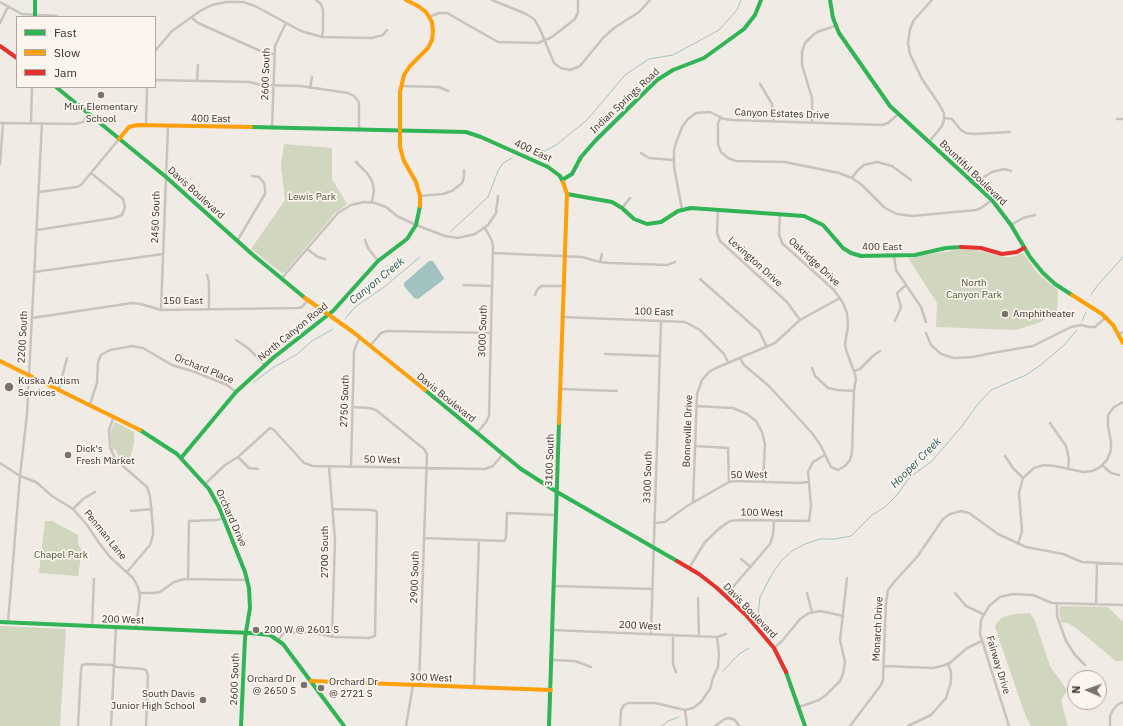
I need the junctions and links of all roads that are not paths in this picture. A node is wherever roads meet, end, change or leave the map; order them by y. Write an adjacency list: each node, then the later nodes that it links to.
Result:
1 (36, 0): 13 (street)
2 (316, 0): 21 (street)
3 (406, 0): 16 (street)
4 (492, 0): 22 (street)
5 (578, 0): 22 (street)
6 (650, 0): 22 (street)
7 (761, 0): 68 (street, Indian Springs Road)
8 (830, 0): 19 (street, Bountiful Boulevard)
9 (932, 0): 42 (street)
10 (237, 1): 15 (street); 18 (street)
11 (0, 2): 12 (street)
12 (8, 7): 13 (street); 17 (street)
13 (35, 16): 14 (street)
14 (57, 16)
15 (191, 17): 24 (street); 25 (street)
16 (430, 17): 22 (street); 33 (street)
17 (0, 23)
18 (286, 23): 21 (street); 25 (street, 2600 South)
19 (835, 26): 40 (street, Bountiful Boulevard); 48 (street)
20 (387, 30): 21 (street)
21 (322, 37)
22 (545, 40)
23 (0, 46): 26 (street)
24 (156, 50)
25 (274, 54): 32 (street, 2600 South)
26 (16, 57)
27 (198, 65): 30 (street)
28 (312, 77): 37 (street)
29 (156, 80): 30 (street)
30 (197, 81): 32 (street)
31 (760, 84): 45 (street)
32 (274, 85): 37 (street); 52 (street, 2600 South)
33 (401, 86): 38 (street); 54 (street, North Canyon Road)
34 (32, 88): 47 (street)
35 (57, 88): 39 (street, Davis Boulevard)
36 (147, 88): 50 (street)
37 (310, 88): 53 (street)
38 (448, 92)
39 (89, 114): 49 (street); 56 (street, Davis Boulevard)
40 (897, 114): 48 (street, Canyon Estates Drive); 57 (street, Bountiful Boulevard)
41 (721, 117): 45 (street, Canyon Estates Drive); 59 (street, Canyon Estates Drive); 67 (street)
42 (944, 118): 55 (street); 57 (street)
43 (1117, 119): 44 (street)
44 (1123, 119)
45 (774, 122): 48 (street, Canyon Estates Drive)
46 (1, 123): 47 (street); 61 (street)
47 (31, 123): 49 (street)
48 (812, 123)
49 (42, 124): 71 (street, 2200 South)
50 (146, 125): 51 (street, 400 East); 56 (street, 400 East)
51 (168, 126): 52 (street, 400 East); 66 (street, 2450 South)
52 (272, 128): 53 (street, 400 East)
53 (359, 130): 54 (street, 400 East)
54 (399, 131): 68 (street, 400 East); 73 (street, North Canyon Road)
55 (1010, 132)
56 (119, 139): 64 (street); 66 (street, Davis Boulevard)
57 (929, 142): 70 (street, Bountiful Boulevard)
58 (641, 153): 59 (street)
59 (674, 160): 79 (street, Canyon Estates Drive)
60 (356, 162): 77 (street)
61 (0, 164)
62 (464, 170): 73 (street)
63 (1011, 171): 70 (street)
64 (91, 173): 71 (street); 86 (street)
65 (252, 176): 88 (street)
66 (166, 177): 88 (street, Davis Boulevard); 92 (street, 2450 South)
67 (852, 178): 69 (street); 76 (street)
68 (562, 180): 72 (street)
69 (911, 180)
70 (977, 186): 76 (street, Bountiful Boulevard)
71 (39, 192): 86 (street, 2200 South)
72 (566, 194): 78 (street); 94 (street, 3100 South)
73 (420, 196): 83 (street, North Canyon Road)
74 (498, 196): 85 (street)
75 (630, 198): 78 (street)
76 (992, 200): 84 (street, Bountiful Boulevard)
77 (372, 202): 83 (street); 90 (street)
78 (622, 208): 79 (street)
79 (682, 209): 80 (street, 400 East)
80 (718, 210): 81 (street, 400 East); 117 (street, Lexington Drive)
81 (780, 214): 95 (street, 400 East); 109 (street, Oakridge Drive)
82 (1035, 215): 84 (street)
83 (416, 225): 85 (street); 97 (street, North Canyon Road)
84 (1011, 225): 89 (street, Bountiful Boulevard)
85 (485, 228): 91 (street, 3000 South)
86 (37, 230): 100 (street, 2200 South)
87 (365, 240): 97 (street)
88 (237, 241): 102 (street, Davis Boulevard)
89 (1024, 248): 95 (street, 400 East); 115 (street, Bountiful Boulevard)
90 (307, 249): 96 (street); 102 (street)
91 (493, 253): 94 (street); 106 (street, 3000 South)
92 (163, 254): 100 (street); 112 (street, 2450 South)
93 (602, 254): 98 (street)
94 (565, 256): 98 (street); 107 (street, 3100 South)
95 (894, 256): 105 (street)
96 (325, 259)
97 (378, 261): 113 (street, North Canyon Road)
98 (600, 262): 99 (street)
99 (675, 262)
100 (34, 272): 116 (street, 2200 South)
101 (206, 275): 111 (street)
102 (282, 278): 110 (street, Davis Boulevard)
103 (700, 279): 128 (street)
104 (464, 285): 106 (street)
105 (906, 285): 119 (street); 120 (street)
106 (492, 286): 121 (street, 3000 South)
107 (564, 286): 108 (street); 114 (street, 3100 South)
108 (535, 295)
109 (840, 298): 117 (street, Bonneville Drive); 138 (street, Oakridge Drive)
110 (308, 300): 111 (street, 150 East); 113 (street, Davis Boulevard)
111 (209, 309): 112 (street, 150 East)
112 (161, 310): 116 (street, 150 East)
113 (329, 315): 124 (street, Davis Boulevard); 136 (street, North Canyon Road)
114 (563, 317): 118 (street, 100 East); 141 (street, 3100 South)
115 (1106, 317): 122 (street); 123 (street, Bountiful Boulevard)
116 (32, 318): 139 (street, 2200 South)
117 (800, 320): 128 (street, Bonneville Drive)
118 (661, 321): 131 (street, 3300 South); 135 (street, 100 East)
119 (895, 322)
120 (926, 322)
121 (491, 333): 127 (street); 151 (street, 3000 South)
122 (926, 333)
123 (1121, 333): 126 (street, Bountiful Boulevard)
124 (360, 338): 127 (street, Davis Boulevard); 148 (street, 2750 South)
125 (236, 340): 136 (street)
126 (1123, 343)
127 (370, 346): 151 (street, Davis Boulevard)
128 (767, 347): 133 (street, Bonneville Drive)
129 (880, 351): 138 (street)
130 (605, 354): 131 (street)
131 (660, 356): 182 (street, 3300 South)
132 (67, 358): 140 (street)
133 (740, 358): 135 (street, Bonneville Drive); 154 (street)
134 (0, 361): 139 (street, Orchard Drive)
135 (728, 362): 147 (street, Bonneville Drive)
136 (265, 365): 144 (street, North Canyon Road)
137 (812, 368): 143 (street)
138 (854, 372): 143 (street, Oakridge Drive)
139 (29, 375): 140 (street, Orchard Drive); 166 (street, 2200 South)
140 (59, 389): 146 (street, Orchard Drive)
141 (561, 389): 142 (street); 173 (street, 3100 South)
142 (617, 391)
143 (854, 391): 154 (street, Oakridge Drive)
144 (236, 392): 146 (street, Orchard Place); 157 (street, North Canyon Road)
145 (1123, 402): 159 (street)
146 (90, 404): 149 (street, Orchard Drive)
147 (696, 406): 152 (street, Bonneville Drive); 169 (street)
148 (352, 407): 161 (street, 2750 South); 162 (street, 2900 South)
149 (114, 416): 157 (street, Orchard Drive); 175 (street)
150 (1050, 423): 164 (street)
151 (477, 433): 153 (street, Davis Boulevard)
152 (695, 446): 168 (street); 174 (street, Bonneville Drive)
153 (502, 454): 162 (street, 50 West); 173 (street, Davis Boulevard)
154 (824, 454): 170 (street)
155 (1005, 456): 167 (street)
156 (238, 457): 160 (street, 50 West); 163 (street); 171 (street)
157 (181, 458): 171 (street, Orchard Drive)
158 (0, 463): 166 (street, Penman Lane)
159 (1102, 465): 164 (street); 165 (street)
160 (329, 467): 161 (street, 50 West); 176 (street, 2700 South)
161 (351, 467): 162 (street, 50 West)
162 (427, 468): 183 (street, 2900 South)
163 (258, 469)
164 (1068, 469): 167 (street)
165 (1119, 475)
166 (20, 476): 177 (street, Penman Lane); 211 (street, 2200 South)
167 (1023, 478): 185 (street)
168 (729, 482): 169 (street, 50 West); 174 (street, 50 West)
169 (764, 482): 170 (street, 50 West)
170 (808, 482): 181 (street, 100 West)
171 (205, 484): 180 (street, Orchard Drive)
172 (95, 492): 177 (street)
173 (557, 492): 179 (street, 3100 South); 186 (street, Davis Boulevard)
174 (693, 502): 182 (street, 50 West)
175 (152, 509): 178 (street); 192 (street)
176 (332, 509): 221 (street, 2700 South); 221 (street)
177 (73, 510): 192 (street, Penman Lane)
178 (131, 511)
179 (557, 515): 184 (street); 197 (street, 3100 South)
180 (223, 518): 195 (street); 196 (street, Orchard Drive)
181 (774, 521): 190 (street); 191 (street, 100 West)
182 (654, 523): 186 (street, 3300 South)
183 (424, 538): 184 (street); 235 (street, 2900 South)
184 (479, 540): 236 (street)
185 (1018, 544): 188 (street, Monarch Drive); 230 (street, Monarch Drive)
186 (654, 546): 191 (street, Davis Boulevard); 198 (street, 3300 South)
187 (741, 560): 190 (street)
188 (1097, 563): 189 (street, Monarch Drive); 205 (street)
189 (1123, 564)
190 (751, 567): 202 (street)
191 (689, 568): 202 (street, Davis Boulevard)
192 (128, 572): 199 (street, Penman Lane)
193 (847, 578): 209 (street)
194 (94, 579): 212 (street)
195 (188, 579): 196 (street); 199 (street)
196 (248, 580): 216 (street, Orchard Drive)
197 (554, 586): 198 (street); 215 (street, 3100 South)
198 (652, 590): 217 (street, 3300 South)
199 (140, 593): 214 (street)
200 (807, 593): 207 (street)
201 (955, 593): 208 (street)
202 (726, 595): 225 (street, Davis Boulevard)
203 (698, 598): 220 (street)
204 (1057, 603): 205 (street); 208 (street); 228 (street)
205 (1096, 604): 206 (street)
206 (1123, 605)
207 (812, 612): 209 (street); 225 (street)
208 (983, 614): 224 (street, Fairway Drive)
209 (843, 616): 239 (street)
210 (0, 622): 211 (street, 200 West)
211 (8, 623): 212 (street, 200 West)
212 (92, 626): 213 (street, 200 West)
213 (116, 627): 214 (street, 200 West); 229 (street)
214 (136, 628): 216 (street, 200 West)
215 (553, 630): 217 (street, 200 West); 226 (street, 3100 South)
216 (246, 633): 223 (street); 245 (street, 2600 South)
217 (650, 634): 219 (street, 200 West)
218 (726, 634): 222 (street, 200 West)
219 (673, 635): 220 (street, 200 West); 232 (street)
220 (698, 636): 222 (street, 200 West)
221 (332, 637): 223 (street)
222 (717, 637): 240 (street)
223 (278, 640): 233 (street)
224 (982, 641): 227 (street); 255 (street, Fairway Drive)
225 (774, 648): 239 (street, Davis Boulevard)
226 (552, 660): 231 (street); 237 (street, 3100 South)
227 (948, 664): 230 (street); 254 (street)
228 (1085, 665)
229 (114, 666): 242 (street); 243 (street); 244 (street)
230 (884, 666): 253 (street, Monarch Drive)
231 (591, 667)
232 (676, 672)
233 (311, 681): 234 (street, 300 West); 241 (street)
234 (412, 685): 235 (street, 300 West); 246 (street)
235 (419, 685): 236 (street, 300 West)
236 (474, 687): 237 (street, 300 West)
237 (551, 690): 247 (street, 3100 South)
238 (1123, 702): 256 (street)
239 (799, 707): 252 (street, Davis Boulevard)
240 (685, 710): 248 (street); 249 (street)
241 (342, 725)
242 (78, 726)
243 (111, 726)
244 (146, 726)
245 (241, 726)
246 (406, 726)
247 (549, 726)
248 (620, 726)
249 (687, 726)
250 (715, 726): 251 (street)
251 (739, 726)
252 (805, 726)
253 (850, 726)
254 (908, 726)
255 (1009, 726)
256 (1110, 726)

